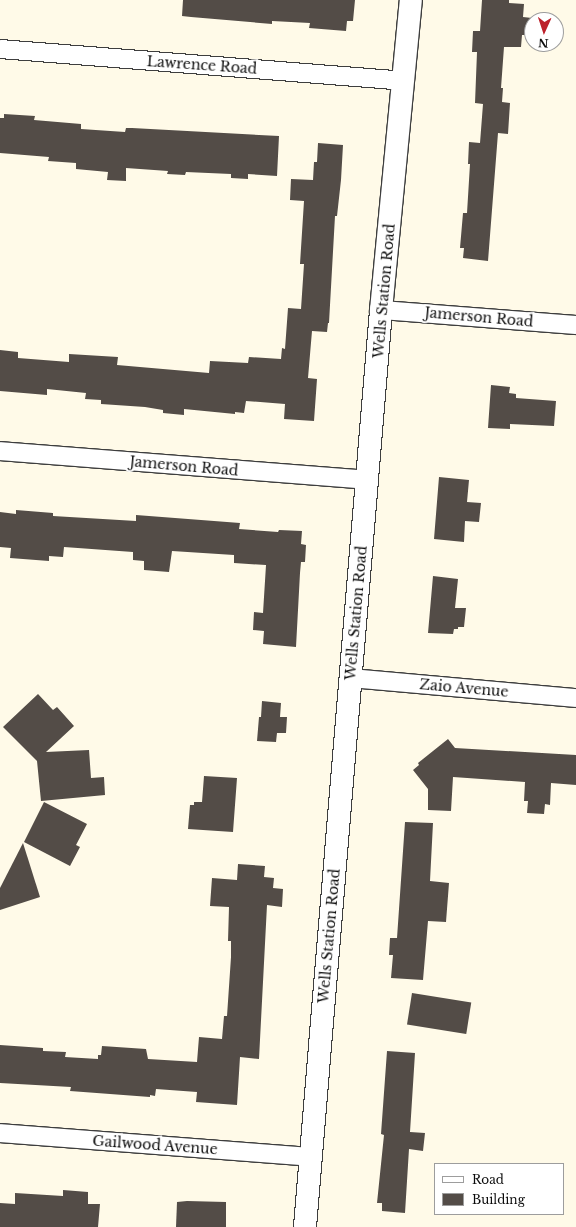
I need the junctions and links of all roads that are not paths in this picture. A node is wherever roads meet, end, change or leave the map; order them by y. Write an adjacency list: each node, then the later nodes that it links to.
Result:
1 (411, 0): 3 (street, Wells Station Road)
2 (0, 50): 3 (street, Lawrence Road)
3 (404, 81): 4 (street, Wells Station Road)
4 (381, 310): 5 (street, Jamerson Road); 7 (street, Wells Station Road)
5 (576, 325)
6 (0, 450): 7 (street, Jamerson Road)
7 (367, 480): 8 (street, Wells Station Road)
8 (351, 678): 9 (street, Zaio Avenue); 11 (street, Wells Station Road)
9 (576, 698)
10 (0, 1133): 11 (street, Gailwood Avenue)
11 (310, 1157): 12 (street, Wells Station Road)
12 (305, 1227)

